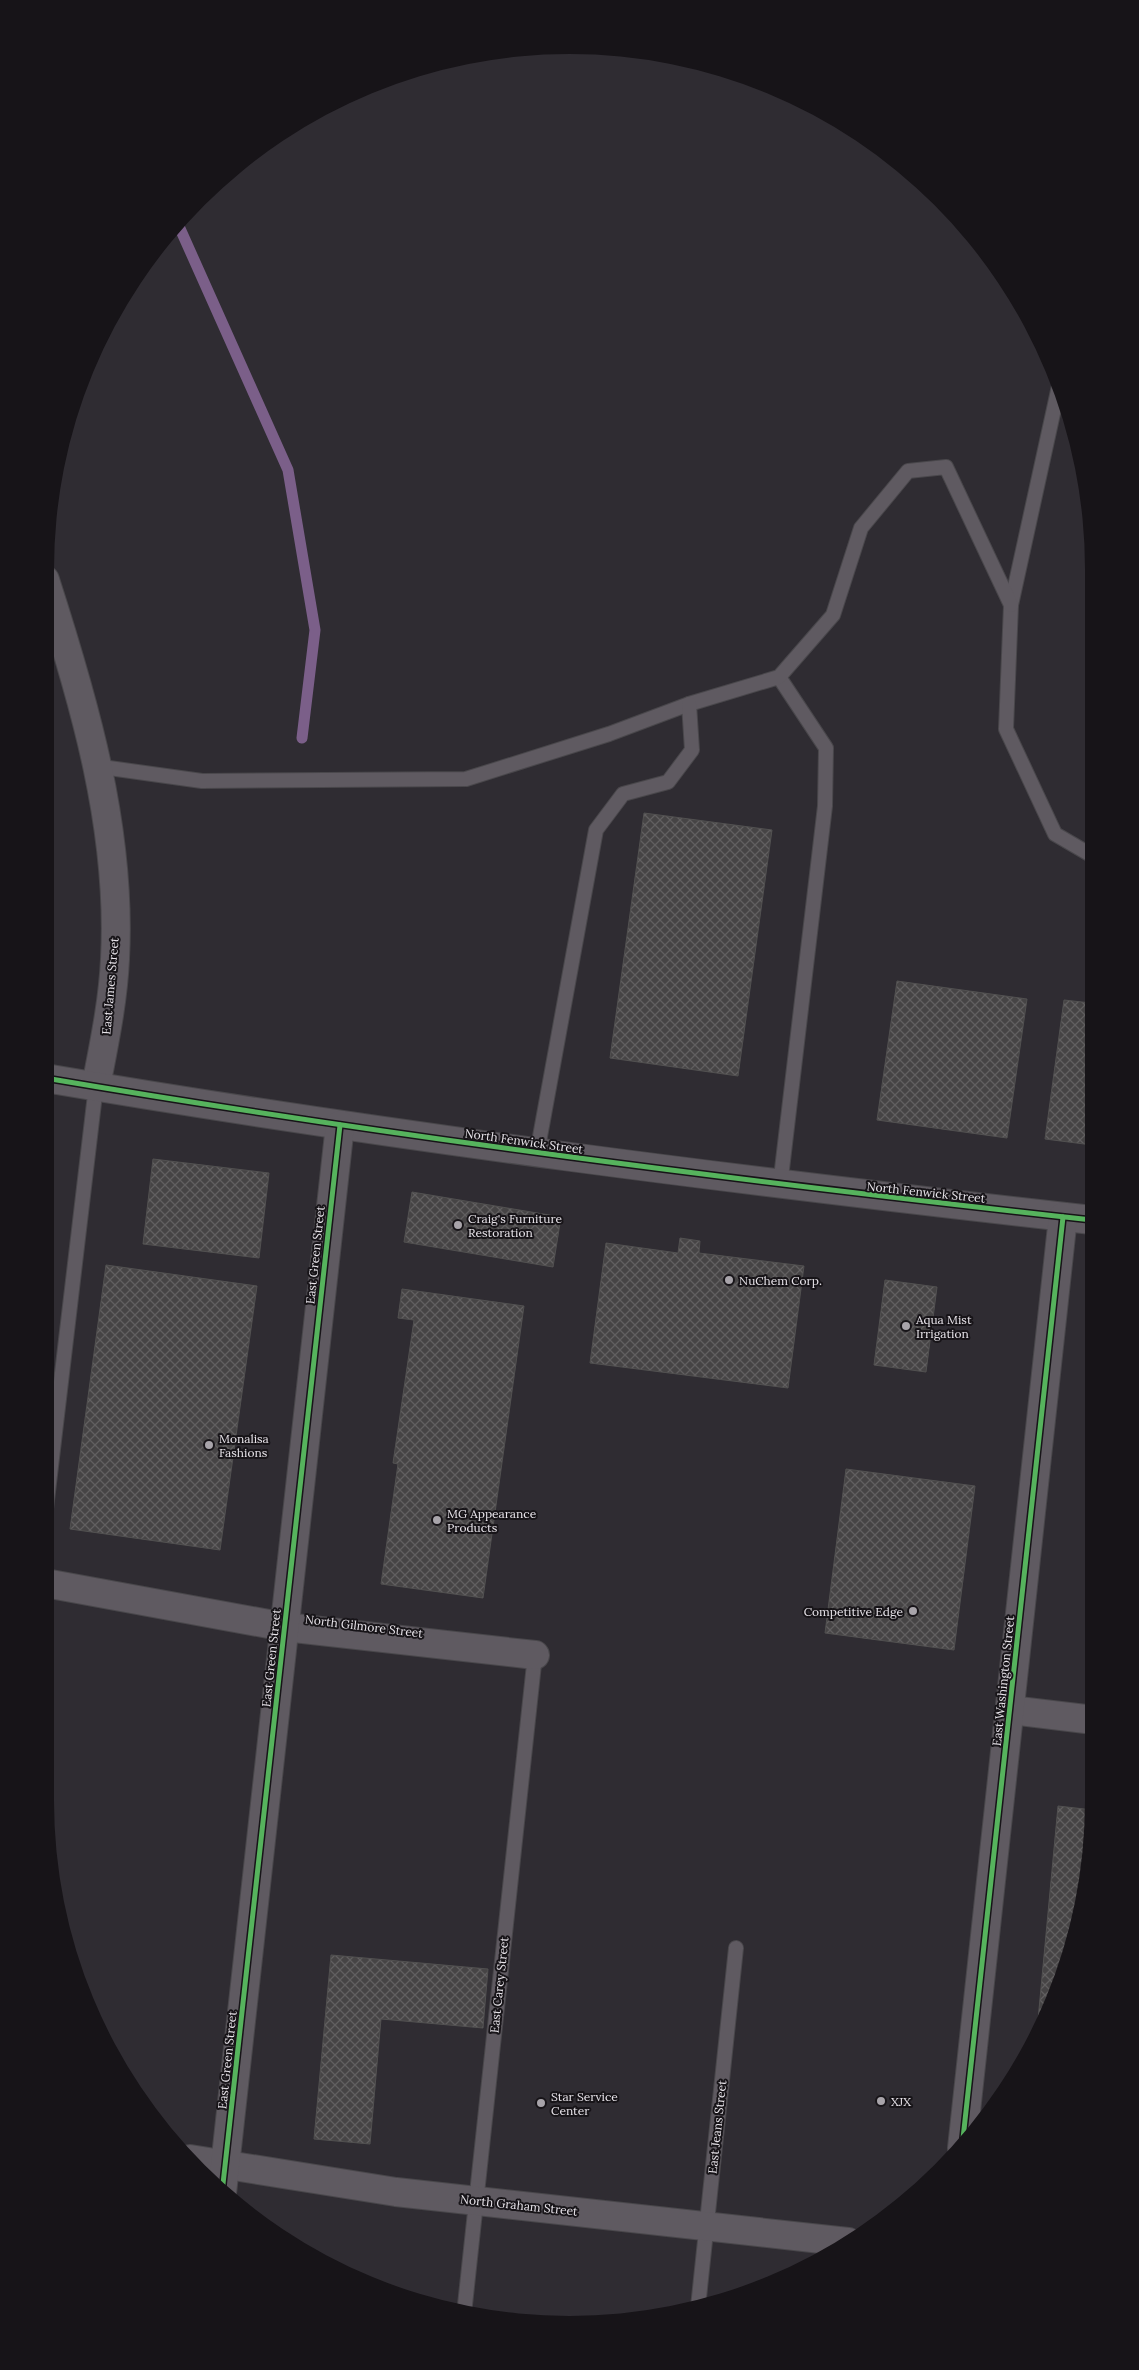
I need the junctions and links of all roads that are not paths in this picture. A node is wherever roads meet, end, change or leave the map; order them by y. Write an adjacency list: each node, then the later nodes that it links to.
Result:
1 (1056, 399): 2 (lane)
2 (1011, 605): 4 (lane); 7 (lane)
3 (54, 608): 6 (street, East James Street)
4 (779, 677): 5 (lane); 12 (lane)
5 (689, 704): 6 (lane); 11 (lane)
6 (96, 766): 9 (street, East James Street)
7 (1085, 852)
8 (54, 1079): 9 (street, North Fenwick Street)
9 (96, 1086): 10 (street, North Fenwick Street); 15 (lane, East James Street)
10 (340, 1125): 11 (street, North Fenwick Street); 17 (street, East Green Street)
11 (537, 1153): 12 (street, North Fenwick Street)
12 (780, 1186): 13 (street, North Fenwick Street)
13 (1063, 1217): 14 (street, North Fenwick Street); 19 (street, East Washington Street)
14 (1085, 1219)
15 (54, 1440)
16 (54, 1586): 17 (street, North Gilmore Street)
17 (285, 1627): 18 (street, North Gilmore Street); 24 (street, East Green Street)
18 (535, 1655): 26 (lane, East Carey Street)
19 (1010, 1710): 20 (street); 22 (street, East Washington Street)
20 (1085, 1719)
21 (736, 1948): 27 (lane, East Jeans Street)
22 (964, 2133)
23 (201, 2161): 24 (street, North Graham Street)
24 (225, 2165): 25 (street, East Green Street); 26 (street, North Graham Street)
25 (223, 2182)
26 (476, 2200): 27 (street, North Graham Street); 30 (lane, East Carey Street)
27 (706, 2225): 28 (street, North Graham Street); 29 (lane, East Jeans Street)
28 (837, 2241)
29 (699, 2300)
30 (465, 2305)

